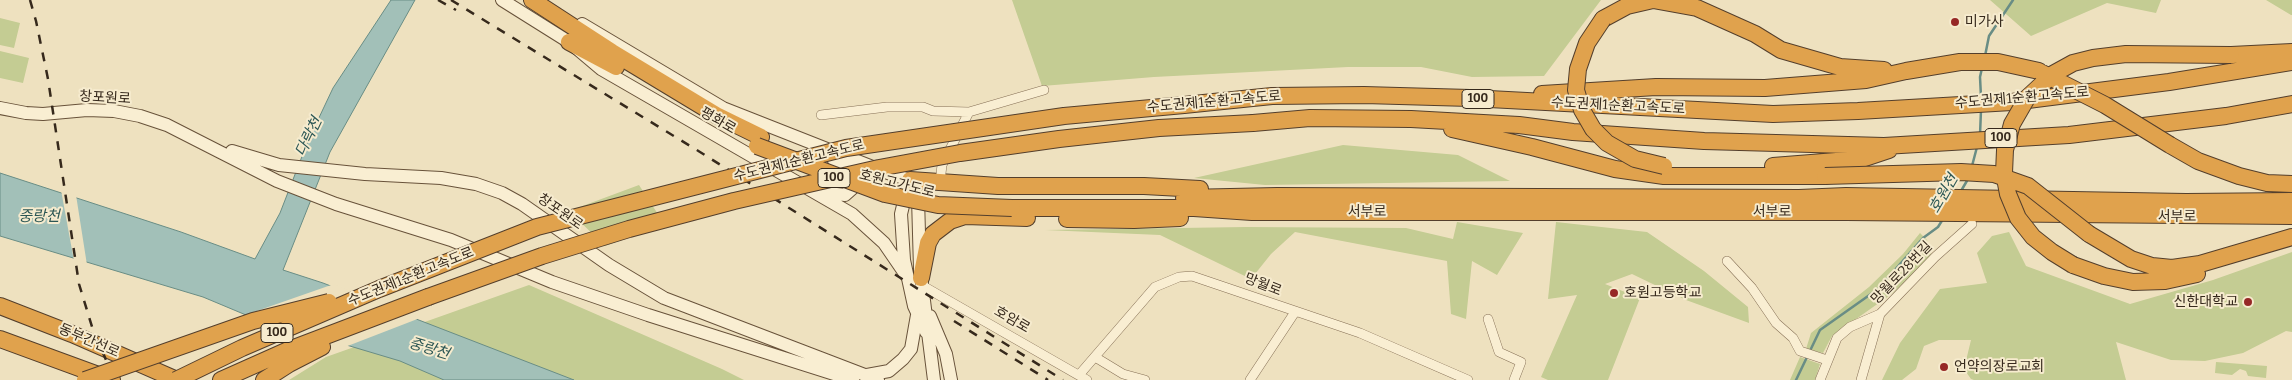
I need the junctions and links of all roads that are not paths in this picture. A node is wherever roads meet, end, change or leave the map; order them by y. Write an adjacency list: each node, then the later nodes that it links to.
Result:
1 (502, 0): 4 (street, 평화로)
2 (532, 0): 15 (highway, 호원고가도로)
3 (538, 0): 18 (street, 평화로)
4 (569, 42): 15 (highway, 호원고가도로); 23 (street, 평화로)
5 (2292, 52): 33 (highway, bridge)
6 (2292, 62): 9 (highway, 수도권제1순환고속도로 / 100, bridge)
7 (1879, 73): 9 (highway); 17 (highway, bridge); 22 (highway, bridge)
8 (1044, 90): 12 (street)
9 (1470, 98): 37 (highway, 수도권제1순환고속도로 / 100, bridge)
10 (2292, 104): 17 (highway, 수도권제1순환고속도로 / 100, bridge)
11 (0, 108): 16 (street, 창포원로)
12 (969, 112): 13 (street); 20 (street)
13 (822, 115)
14 (1410, 119): 17 (highway, 수도권제1순환고속도로 / 100); 33 (highway, bridge); 38 (highway, 수도권제1순환고속도로 / 100, bridge)
15 (760, 141): 26 (highway, 호원고가도로, bridge)
16 (203, 142): 48 (street, 창포원로); 48 (street, 창포원로)
17 (1910, 143)
18 (824, 147): 19 (street, 평화로); 23 (street)
19 (910, 180): 20 (highway); 34 (street, 평화로); 36 (street, 평화로)
20 (940, 182): 21 (highway)
21 (971, 184): 24 (highway); 29 (highway)
22 (2292, 184)
23 (809, 190): 36 (street, 평화로)
24 (1277, 196): 26 (highway, 호원고가도로); 27 (highway, 서부로)
25 (2292, 201): 27 (highway, 서부로)
26 (1012, 203): 28 (highway, 호원고가도로)
27 (1846, 204): 28 (highway, 서부로); 30 (highway, 서부로)
28 (1252, 212): 29 (highway)
29 (966, 216): 36 (highway)
30 (2292, 216)
31 (1972, 224): 42 (street, 망월로28번길)
32 (2292, 237): 33 (highway)
33 (2262, 246)
34 (904, 260): 36 (street, 평화로); 36 (street)
35 (1726, 261): 46 (street)
36 (918, 276): 40 (street, 평화로); 47 (street, 호암로)
37 (379, 289): 49 (highway, bridge); 51 (highway, 수도권제1순환고속도로 / 100, bridge)
38 (428, 297): 52 (highway, 수도권제1순환고속도로 / 100); 53 (highway)
39 (0, 306): 51 (highway, 동부간선로)
40 (922, 312): 48 (street); 55 (street, 평화로); 56 (street)
41 (1295, 312): 45 (street, 망월로); 58 (street); 59 (street, 망월로)
42 (1880, 314): 46 (street); 62 (street, 망월로28번길)
43 (1488, 320): 60 (street)
44 (0, 339): 50 (highway, 동부간선로)
45 (1095, 357): 47 (street, 망월로); 57 (street)
46 (1827, 360): 61 (street)
47 (1083, 378)
48 (856, 379): 54 (street, 창포원로)
49 (85, 380)
50 (112, 380)
51 (176, 380)
52 (221, 380)
53 (264, 380)
54 (878, 380)
55 (934, 380)
56 (951, 380)
57 (1145, 380)
58 (1250, 380)
59 (1468, 380)
60 (1514, 380)
61 (1820, 380)
62 (1861, 380)

